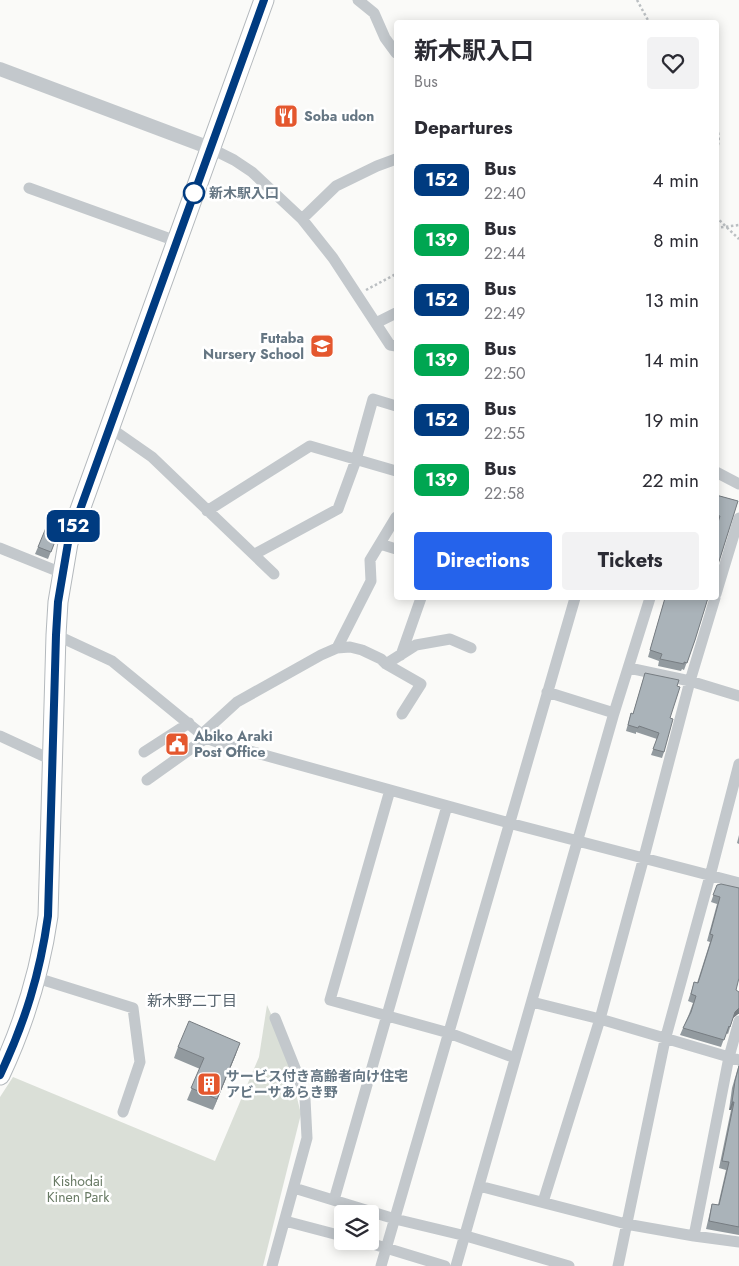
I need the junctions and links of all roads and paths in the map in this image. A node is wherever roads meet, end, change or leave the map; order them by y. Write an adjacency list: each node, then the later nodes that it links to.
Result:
1 (264, 0): 7 (highway)
2 (358, 0): 5 (street)
3 (638, 0): 4 (path)
4 (648, 20)
5 (394, 50)
6 (0, 69): 7 (street)
7 (210, 148): 10 (street); 16 (highway)
8 (394, 160): 10 (street)
9 (28, 188): 16 (street)
10 (302, 220): 18 (street)
11 (719, 221): 14 (path)
12 (739, 225): 14 (path)
13 (719, 228): 14 (path)
14 (725, 228): 15 (path)
15 (739, 239)
16 (176, 242): 23 (highway)
17 (394, 275): 18 (path)
18 (357, 294): 20 (street)
19 (394, 314): 20 (street)
20 (376, 323): 21 (street)
21 (394, 346)
22 (394, 405): 24 (street)
23 (109, 427): 28 (street); 35 (highway)
24 (356, 460): 25 (street); 28 (street); 34 (street)
25 (394, 470)
26 (719, 474): 27 (street)
27 (739, 484)
28 (207, 511): 34 (street)
29 (739, 518): 37 (street)
30 (394, 520): 31 (street)
31 (380, 544): 33 (street); 43 (street)
32 (0, 548): 35 (street)
33 (394, 548)
34 (255, 554): 36 (street)
35 (62, 573): 42 (highway)
36 (274, 574)
37 (719, 584)
38 (420, 600): 45 (street)
39 (574, 600): 49 (street)
40 (649, 600): 47 (street)
41 (714, 600): 48 (street)
42 (56, 635): 53 (street); 57 (highway)
43 (337, 648): 46 (street); 55 (street)
44 (471, 648): 45 (street)
45 (401, 655): 46 (street)
46 (386, 664): 52 (street)
47 (629, 668): 48 (street); 51 (street)
48 (690, 681): 50 (street); 64 (street)
49 (547, 692): 51 (street); 62 (street)
50 (739, 696)
51 (614, 713): 63 (street)
52 (402, 714)
53 (189, 723): 55 (street); 56 (street)
54 (0, 736): 57 (street)
55 (204, 736): 59 (street); 60 (street)
56 (144, 752)
57 (52, 760): 67 (highway)
58 (739, 764): 65 (street)
59 (147, 780)
60 (390, 790): 61 (street); 69 (street)
61 (448, 806): 62 (street); 69 (street)
62 (509, 823): 63 (street); 73 (street)
63 (579, 842): 64 (street); 68 (street)
64 (644, 858): 65 (street); 71 (street)
65 (710, 876): 66 (street); 74 (street)
66 (739, 883)
67 (37, 978): 77 (highway); 78 (street)
68 (532, 1002): 71 (street); 75 (street)
69 (387, 1017): 73 (street); 81 (street)
70 (275, 1018): 80 (street)
71 (600, 1019): 74 (street); 82 (street)
72 (739, 1021): 76 (street)
73 (449, 1033): 75 (street); 83 (street)
74 (665, 1040): 76 (street); 85 (street)
75 (515, 1058): 79 (street)
76 (734, 1059): 88 (street)
77 (0, 1075)
78 (124, 1112)
79 (480, 1186): 82 (street); 87 (street)
80 (294, 1188): 81 (street); 84 (street)
81 (334, 1200): 83 (street)
82 (543, 1202): 85 (street)
83 (395, 1219): 87 (street); 91 (street)
84 (285, 1221): 86 (street); 92 (street)
85 (626, 1224): 88 (street); 97 (street)
86 (334, 1234)
87 (466, 1236): 95 (street); 96 (street)
88 (694, 1236): 89 (street)
89 (739, 1242)
90 (379, 1246): 91 (street)
91 (387, 1248): 93 (street); 94 (street)
92 (272, 1266)
93 (381, 1266)
94 (445, 1266)
95 (456, 1266)
96 (568, 1266)
97 (618, 1266)

